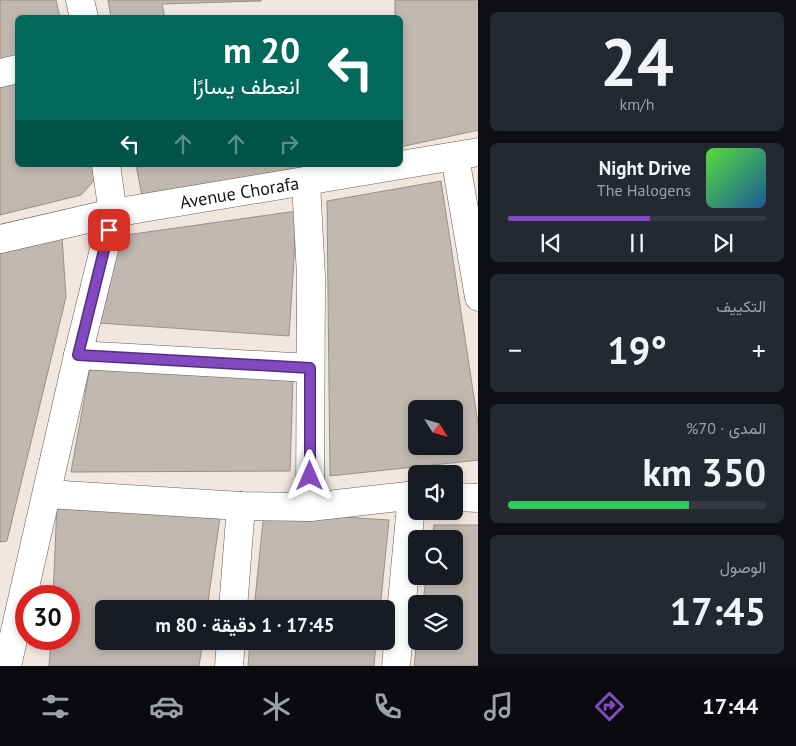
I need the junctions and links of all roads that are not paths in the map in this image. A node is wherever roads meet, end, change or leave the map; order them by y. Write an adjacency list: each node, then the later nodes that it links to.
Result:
1 (80, 0): 2 (street)
2 (83, 15)
3 (15, 70): 4 (street)
4 (0, 73)
5 (467, 154): 6 (street, Avenue Chorafa); 12 (street)
6 (403, 165)
7 (106, 167): 10 (street)
8 (392, 167): 9 (street, Avenue Chorafa)
9 (306, 182): 10 (street, Avenue Chorafa); 14 (street)
10 (113, 213): 11 (street, Avenue Chorafa); 13 (street)
11 (0, 239)
12 (478, 297)
13 (78, 355): 14 (street); 15 (street)
14 (310, 368): 20 (street)
15 (47, 494): 19 (street); 24 (street)
16 (408, 496): 20 (street)
17 (463, 497): 18 (street)
18 (478, 498)
19 (241, 506): 20 (street); 22 (street)
20 (310, 507)
21 (411, 520): 26 (street)
22 (234, 600)
23 (230, 650): 25 (street)
24 (7, 666)
25 (229, 666)
26 (396, 666)

